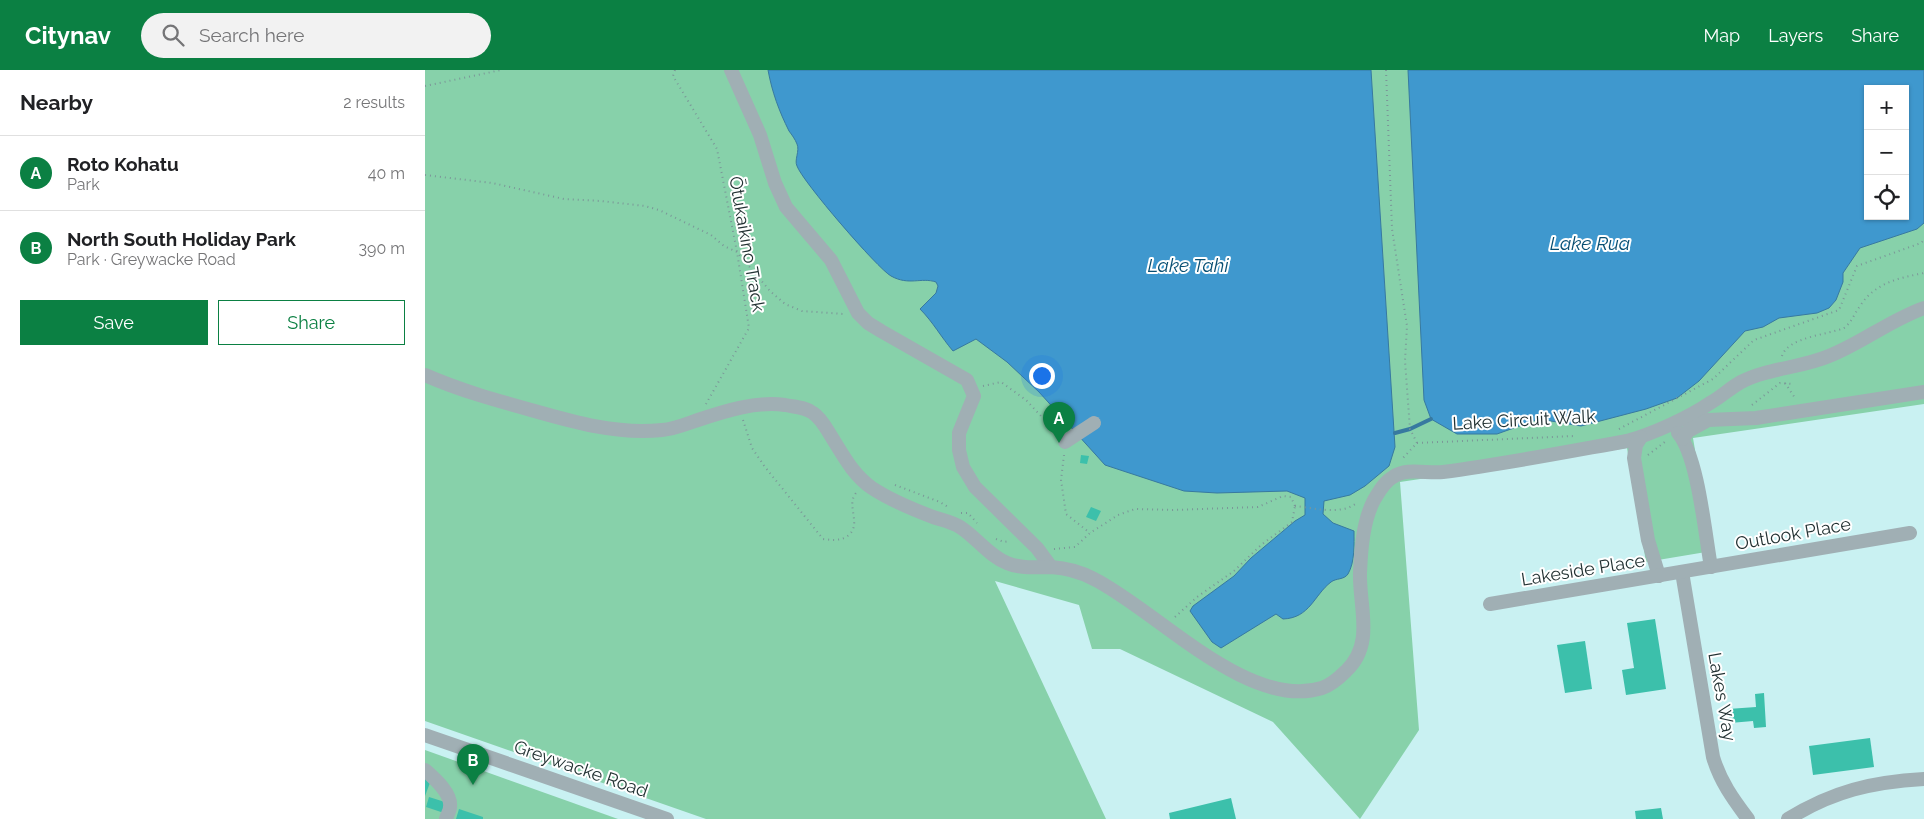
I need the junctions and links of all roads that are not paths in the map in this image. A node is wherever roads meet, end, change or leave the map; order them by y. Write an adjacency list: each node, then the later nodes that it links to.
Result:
1 (731, 70): 11 (street)
2 (1924, 308): 6 (street)
3 (425, 376): 11 (street)
4 (1924, 392): 8 (street)
5 (1094, 423): 9 (street)
6 (1667, 426): 7 (street); 8 (street)
7 (1641, 437): 11 (street); 14 (street)
8 (1683, 439): 12 (street)
9 (1065, 442)
10 (1910, 533): 12 (street, Outlook Place)
11 (1051, 567)
12 (1711, 567): 13 (street, Outlook Place)
13 (1682, 572): 14 (street, Lakeside Place); 21 (street, Lakes Way)
14 (1659, 576): 15 (street, Lakeside Place)
15 (1490, 604)
16 (425, 734): 20 (street, Greywacke Road)
17 (425, 770): 19 (street)
18 (1924, 780): 22 (street)
19 (446, 819)
20 (667, 819)
21 (1748, 819)
22 (1788, 819)

